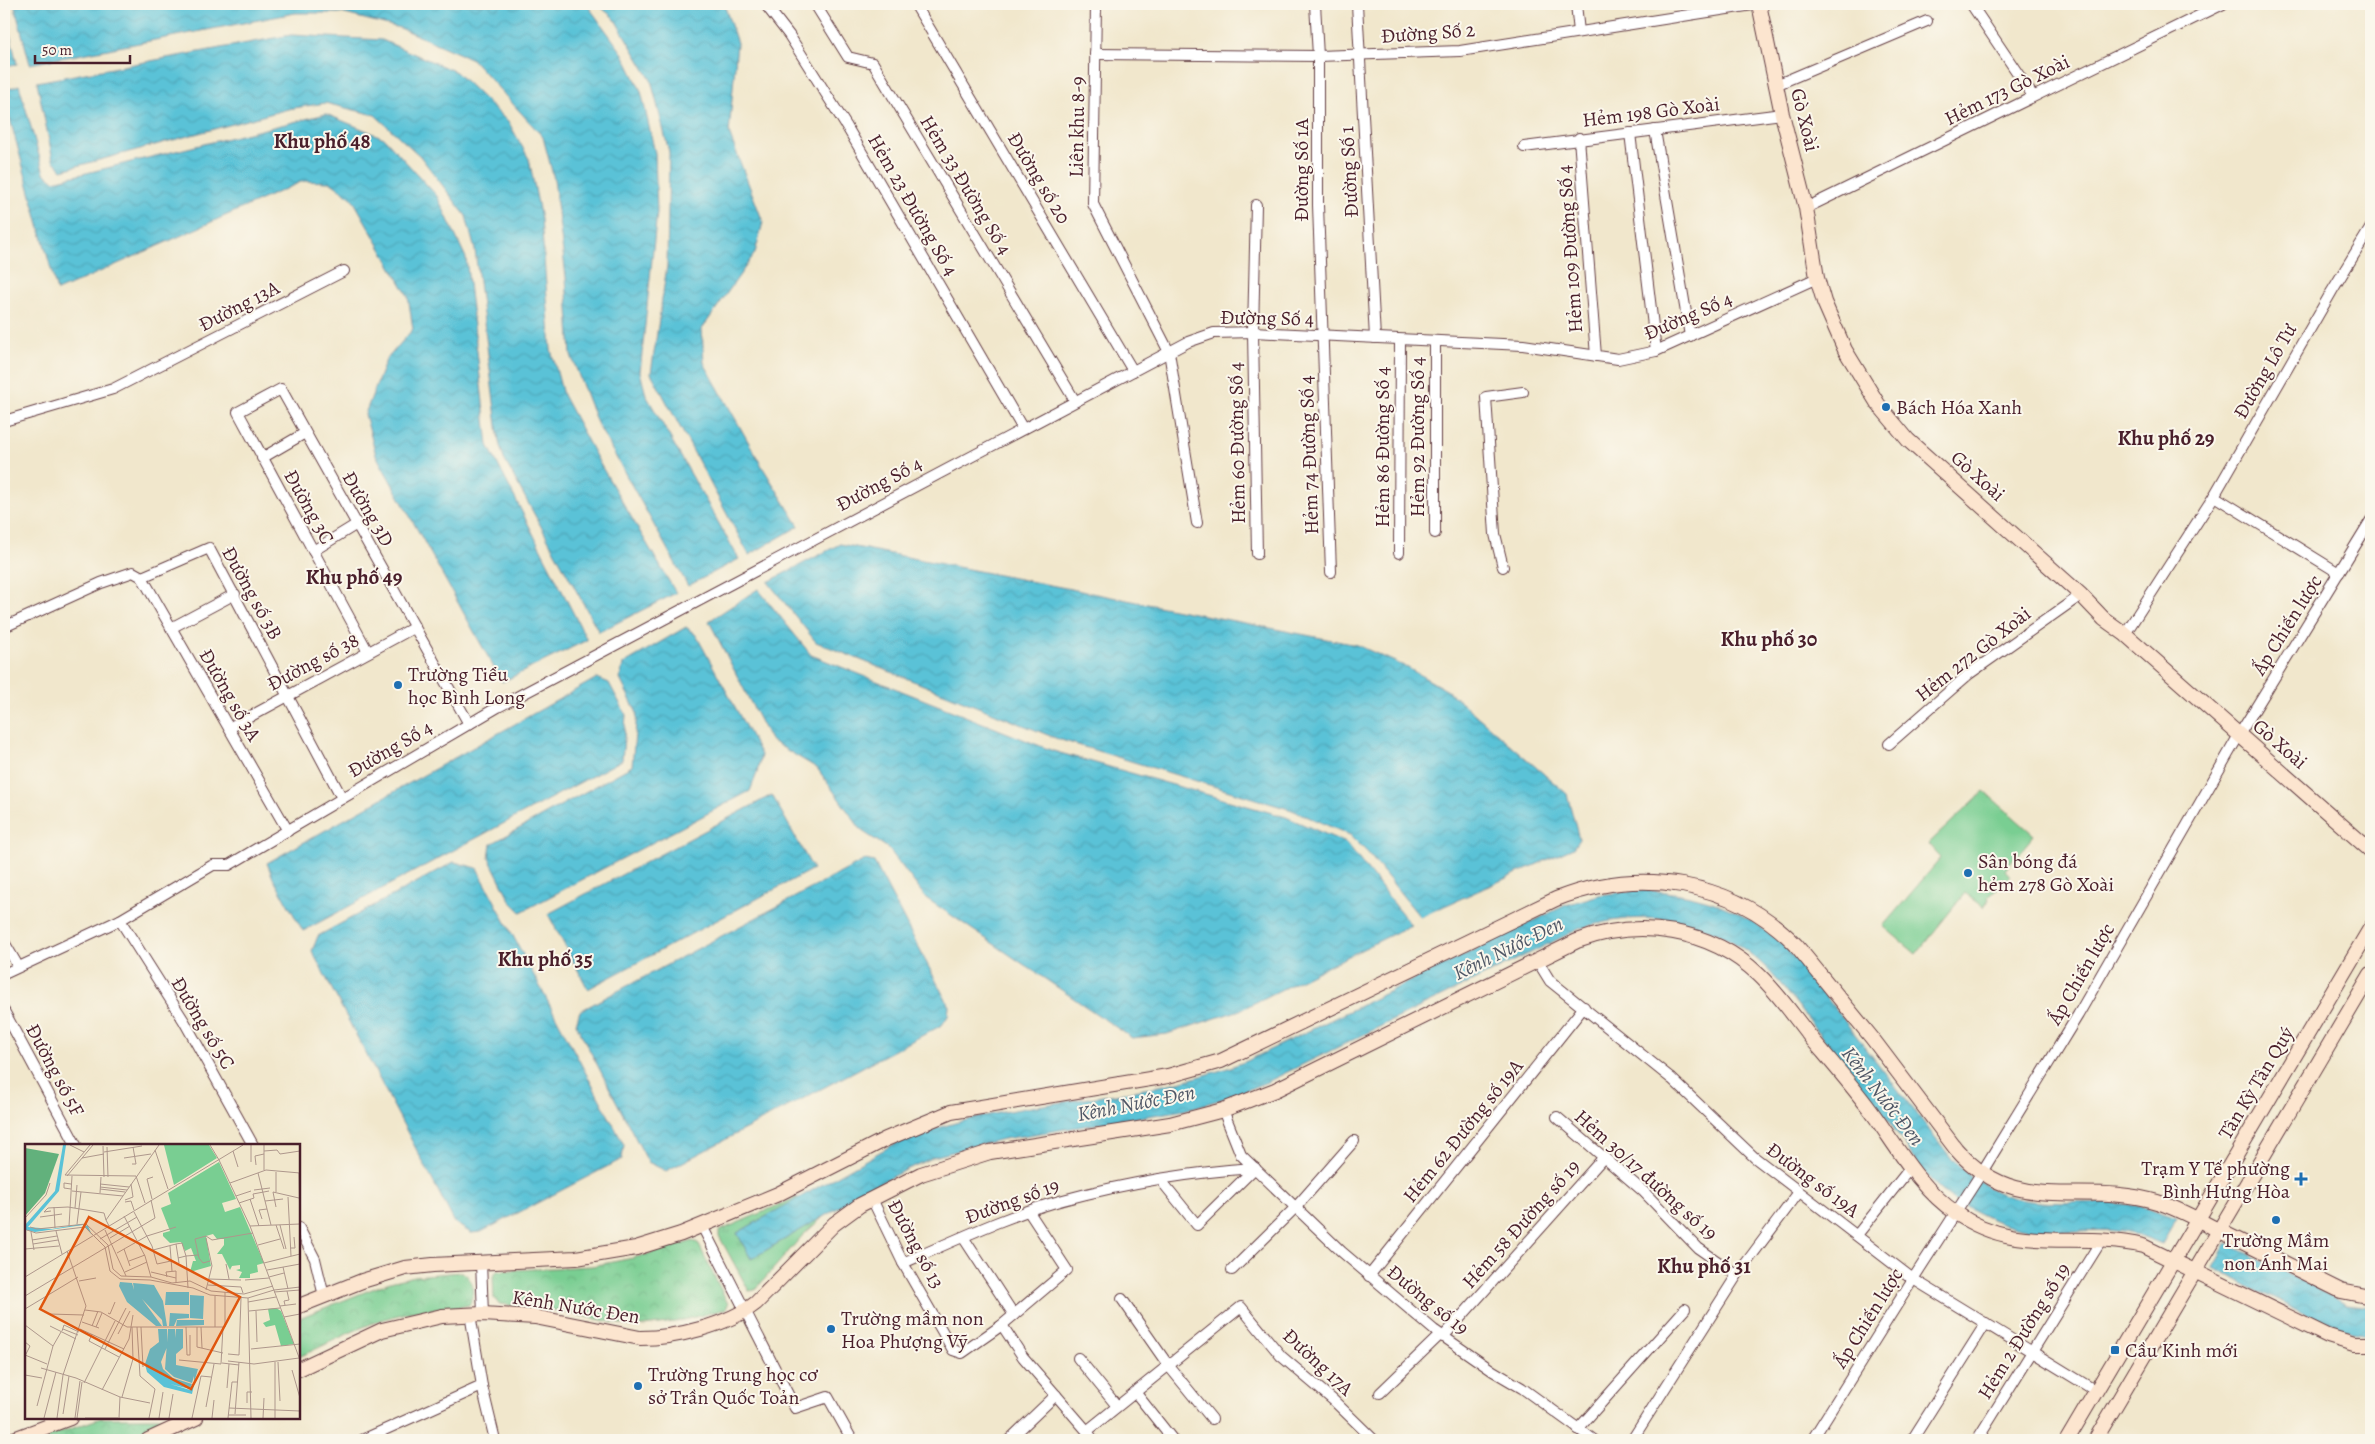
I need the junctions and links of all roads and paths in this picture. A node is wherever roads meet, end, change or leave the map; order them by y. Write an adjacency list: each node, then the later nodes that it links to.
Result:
1 (765, 4): 42 (street, Hẻm 23 Đường Số 4)
2 (815, 4): 40 (street, Hẻm 33 Đường Số 4)
3 (915, 4): 37 (street, Đường số 20)
4 (1096, 4): 13 (street, Liên khu 8-9)
5 (1315, 4): 15 (street, Đường Số 1A)
6 (1357, 4): 14 (street, Đường Số 1)
7 (1576, 4): 12 (street)
8 (1760, 4): 12 (street, Đường Số 2); 16 (street, Gò Xoài)
9 (1971, 4): 17 (street)
10 (2223, 4): 17 (street, Hẻm 173 Gò Xoài)
11 (1927, 21): 16 (street)
12 (1579, 32): 14 (street, Đường Số 2)
13 (1095, 54): 15 (street, Đường Số 2); 34 (street, Liên khu 8-9)
14 (1360, 55): 15 (street, Đường Số 2); 31 (street, Đường Số 1)
15 (1318, 56): 30 (street, Đường Số 1A)
16 (1776, 85): 18 (street, Gò Xoài)
17 (2033, 96): 24 (street, Hẻm 173 Gò Xoài)
18 (1782, 114): 19 (street, Hẻm 198 Gò Xoài); 24 (street, Gò Xoài)
19 (1655, 130): 20 (street, Hẻm 198 Gò Xoài); 29 (street)
20 (1630, 133): 21 (street, Hẻm 198 Gò Xoài); 35 (street)
21 (1579, 138): 22 (street, Hẻm 198 Gò Xoài); 36 (street, Hẻm 109 Đường Số 4)
22 (1524, 147)
23 (1256, 205): 28 (street, Hẻm 60 Đường Số 4)
24 (1806, 208): 27 (street, Gò Xoài)
25 (2371, 227): 45 (street, Đường Lô Tư)
26 (344, 270): 41 (street, Đường 13A)
27 (1816, 278): 29 (street, Đường Số 4); 58 (street, Gò Xoài)
28 (1253, 332): 30 (street, Đường Số 4); 34 (street, Đường Số 4); 52 (street, Hẻm 60 Đường Số 4)
29 (1690, 336): 35 (street, Đường Số 4)
30 (1322, 337): 31 (street, Đường Số 4); 54 (street, Hẻm 74 Đường Số 4)
31 (1375, 338): 32 (street, Đường Số 4)
32 (1400, 340): 33 (street, Đường Số 4); 51 (street, Hẻm 86 Đường Số 4)
33 (1435, 341): 36 (street, Đường Số 4); 49 (street, Hẻm 92 Đường Số 4)
34 (1169, 352): 37 (street, Đường Số 4); 47 (street, Liên khu 8-9)
35 (1656, 352): 36 (street, Đường Số 4)
36 (1596, 356)
37 (1133, 371): 40 (street, Đường Số 4)
38 (281, 389): 43 (street, Đường 3D); 44 (street, Đường 3C)
39 (1523, 392): 53 (street)
40 (1075, 401): 42 (street, Đường Số 4)
41 (4, 421)
42 (1023, 429): 65 (street, Đường Số 4)
43 (305, 434): 44 (street, Đường 3C); 48 (street, Đường 3D)
44 (262, 458): 50 (street, Đường 3C)
45 (2214, 496): 55 (street); 62 (street, Đường Lô Tư)
46 (2371, 520): 55 (street, Ấp Chiến lược)
47 (1197, 522)
48 (357, 524): 50 (street); 60 (street, Đường 3D)
49 (1435, 533)
50 (313, 551): 63 (street, Đường 3C)
51 (1399, 553)
52 (1257, 554)
53 (1503, 567)
54 (1331, 572)
55 (2339, 573): 67 (street, Ấp Chiến lược)
56 (142, 577): 57 (street, Đường số 3B); 59 (street, Đường số 3B); 61 (street, Đường số 3A)
57 (235, 594): 61 (street); 64 (street, Đường số 3B)
58 (2081, 595): 62 (street, Gò Xoài); 68 (street, Hẻm 272 Gò Xoài)
59 (4, 627)
60 (415, 627): 63 (street, Đường số 38); 65 (street, Đường 3D)
61 (171, 628): 66 (street, Đường số 3A)
62 (2125, 634): 67 (street, Gò Xoài)
63 (368, 652): 64 (street, Đường số 38)
64 (287, 696): 66 (street, Đường số 38); 69 (street, Đường số 3B)
65 (469, 724): 69 (street, Đường Số 4)
66 (229, 728): 70 (street, Đường số 3A)
67 (2239, 735): 71 (street, Gò Xoài); 89 (street, Ấp Chiến lược)
68 (1889, 744)
69 (342, 798): 70 (street, Đường Số 4)
70 (288, 831): 72 (street, Đường Số 4)
71 (2371, 851)
72 (120, 920): 76 (street, Đường Số 4); 85 (street, Đường số 5C)
73 (2371, 927): 96 (street, Tân Kỳ Tân Quý)
74 (4, 942): 76 (street)
75 (1537, 960): 79 (street, Đường số 19A); 81 (street, Kênh Nước Đen); 87 (street, Kênh Nước Đen)
76 (18, 966): 77 (street)
77 (4, 974)
78 (2371, 974): 99 (street)
79 (1584, 1008): 91 (street, Đường số 19A); 109 (street, Hẻm 62 Đường số 19A)
80 (4, 1011): 84 (street, Đường số 5F)
81 (1223, 1110): 88 (street, Đường số 19); 92 (street, Kênh Nước Đen)
82 (1557, 1117): 86 (street, Hẻm 30/17 đường số 19)
83 (1354, 1141): 93 (street)
84 (75, 1144)
85 (252, 1144)
86 (1604, 1158): 108 (street, Hẻm 30/17 đường số 19); 121 (street, Hẻm 58 Đường số 19)
87 (1911, 1167): 94 (street, Kênh Nước Đen); 100 (street)
88 (1255, 1168): 90 (street, Đường số 19); 90 (street); 93 (street, Đường số 19)
89 (1980, 1176): 94 (street, Ấp Chiến lược); 96 (street, Kênh Nước Đen); 97 (street, Kênh Nước Đen)
90 (1160, 1179): 95 (street, Đường số 19)
91 (1800, 1192): 100 (street, Đường số 19A); 108 (street)
92 (872, 1199): 105 (street, Đường số 13); 116 (street, Kênh Nước Đen)
93 (1296, 1207): 106 (street); 109 (street, Đường số 19)
94 (1959, 1210): 102 (street, Kênh Nước Đen); 110 (street, Ấp Chiến lược)
95 (1029, 1212): 101 (street, Đường số 19); 118 (street)
96 (2198, 1220): 99 (street, Kênh Nước Đen); 103 (street, Tân Kỳ Tân Quý)
97 (702, 1226): 104 (street, Kênh Nước Đen); 116 (street)
98 (300, 1230): 111 (street)
99 (2219, 1230): 107 (street); 112 (street, Kênh Nước Đen)
100 (1856, 1235): 110 (street, Đường số 19A)
101 (963, 1237): 105 (street, Đường số 19); 118 (street)
102 (2101, 1241): 103 (street, Kênh Nước Đen); 123 (street, Hẻm 2 Đường số 19)
103 (2174, 1260): 107 (street, Kênh Nước Đen); 128 (street, Tân Kỳ Tân Quý)
104 (481, 1262): 111 (street, Kênh Nước Đen); 117 (street)
105 (903, 1263): 120 (street, Đường số 13)
106 (1232, 1270)
107 (2195, 1271): 122 (street, Kênh Nước Đen); 152 (street)
108 (1737, 1275): 147 (street)
109 (1369, 1276): 121 (street, Đường số 19)
110 (1912, 1279): 119 (street, Đường số 19A); 148 (street, Ấp Chiến lược)
111 (324, 1296): 114 (street, Kênh Nước Đen)
112 (2371, 1297)
113 (1122, 1299): 125 (street)
114 (300, 1306)
115 (1685, 1309): 136 (street)
116 (745, 1312): 117 (street, Kênh Nước Đen); 142 (street)
117 (477, 1314): 126 (street, Kênh Nước Đen); 127 (street)
118 (1014, 1315): 120 (street)
119 (1986, 1323): 123 (street, Đường số 19A); 149 (street)
120 (1002, 1325): 131 (street)
121 (1442, 1336): 130 (street, Hẻm 58 Đường số 19); 136 (street, Đường số 19)
122 (2371, 1344)
123 (2032, 1351): 128 (street, Đường số 19A); 150 (street, Hẻm 2 Đường số 19)
124 (1078, 1358): 132 (street)
125 (1168, 1365): 129 (street); 135 (street); 145 (street, Đường 17A)
126 (300, 1368)
127 (482, 1386): 140 (street); 141 (street)
128 (2096, 1391): 151 (street, Tân Kỳ Tân Quý)
129 (1135, 1392): 132 (street); 144 (street)
130 (1380, 1393)
131 (1056, 1396): 137 (street); 143 (street)
132 (1117, 1406): 137 (street)
133 (67, 1419): 138 (street)
134 (194, 1419): 139 (street)
135 (1212, 1419)
136 (1578, 1429): 146 (street, Đường số 19)
137 (1090, 1436)
138 (11, 1440)
139 (148, 1440)
140 (362, 1440)
141 (495, 1440)
142 (852, 1440)
143 (1009, 1440)
144 (1173, 1440)
145 (1374, 1440)
146 (1594, 1440)
147 (1632, 1440)
148 (1812, 1440)
149 (1912, 1440)
150 (1978, 1440)
151 (2067, 1440)
152 (2095, 1440)

